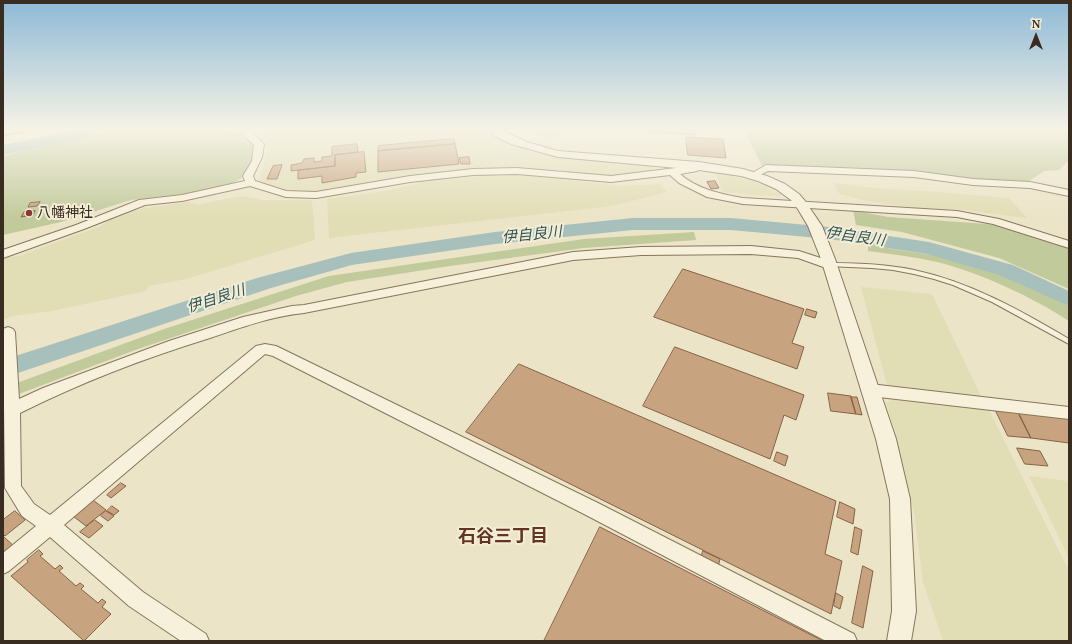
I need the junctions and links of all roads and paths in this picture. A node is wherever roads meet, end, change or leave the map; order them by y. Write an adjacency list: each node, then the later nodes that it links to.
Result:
1 (258, 159): 6 (street)
2 (617, 159): 3 (street)
3 (699, 166): 4 (street); 5 (street)
4 (671, 171): 6 (street); 8 (street)
5 (752, 176): 7 (street); 8 (street)
6 (251, 183): 10 (street)
7 (1069, 193)
8 (802, 205): 9 (street); 11 (street)
9 (1069, 245)
10 (3, 254)
11 (828, 262): 13 (lane); 14 (street); 15 (street)
12 (6, 336): 15 (street)
13 (1069, 342)
14 (870, 390): 16 (street); 21 (street)
15 (9, 409): 17 (street)
16 (1069, 413)
17 (51, 526): 18 (street); 19 (street); 20 (street)
18 (3, 566)
19 (199, 641)
20 (847, 641)
21 (899, 641)

